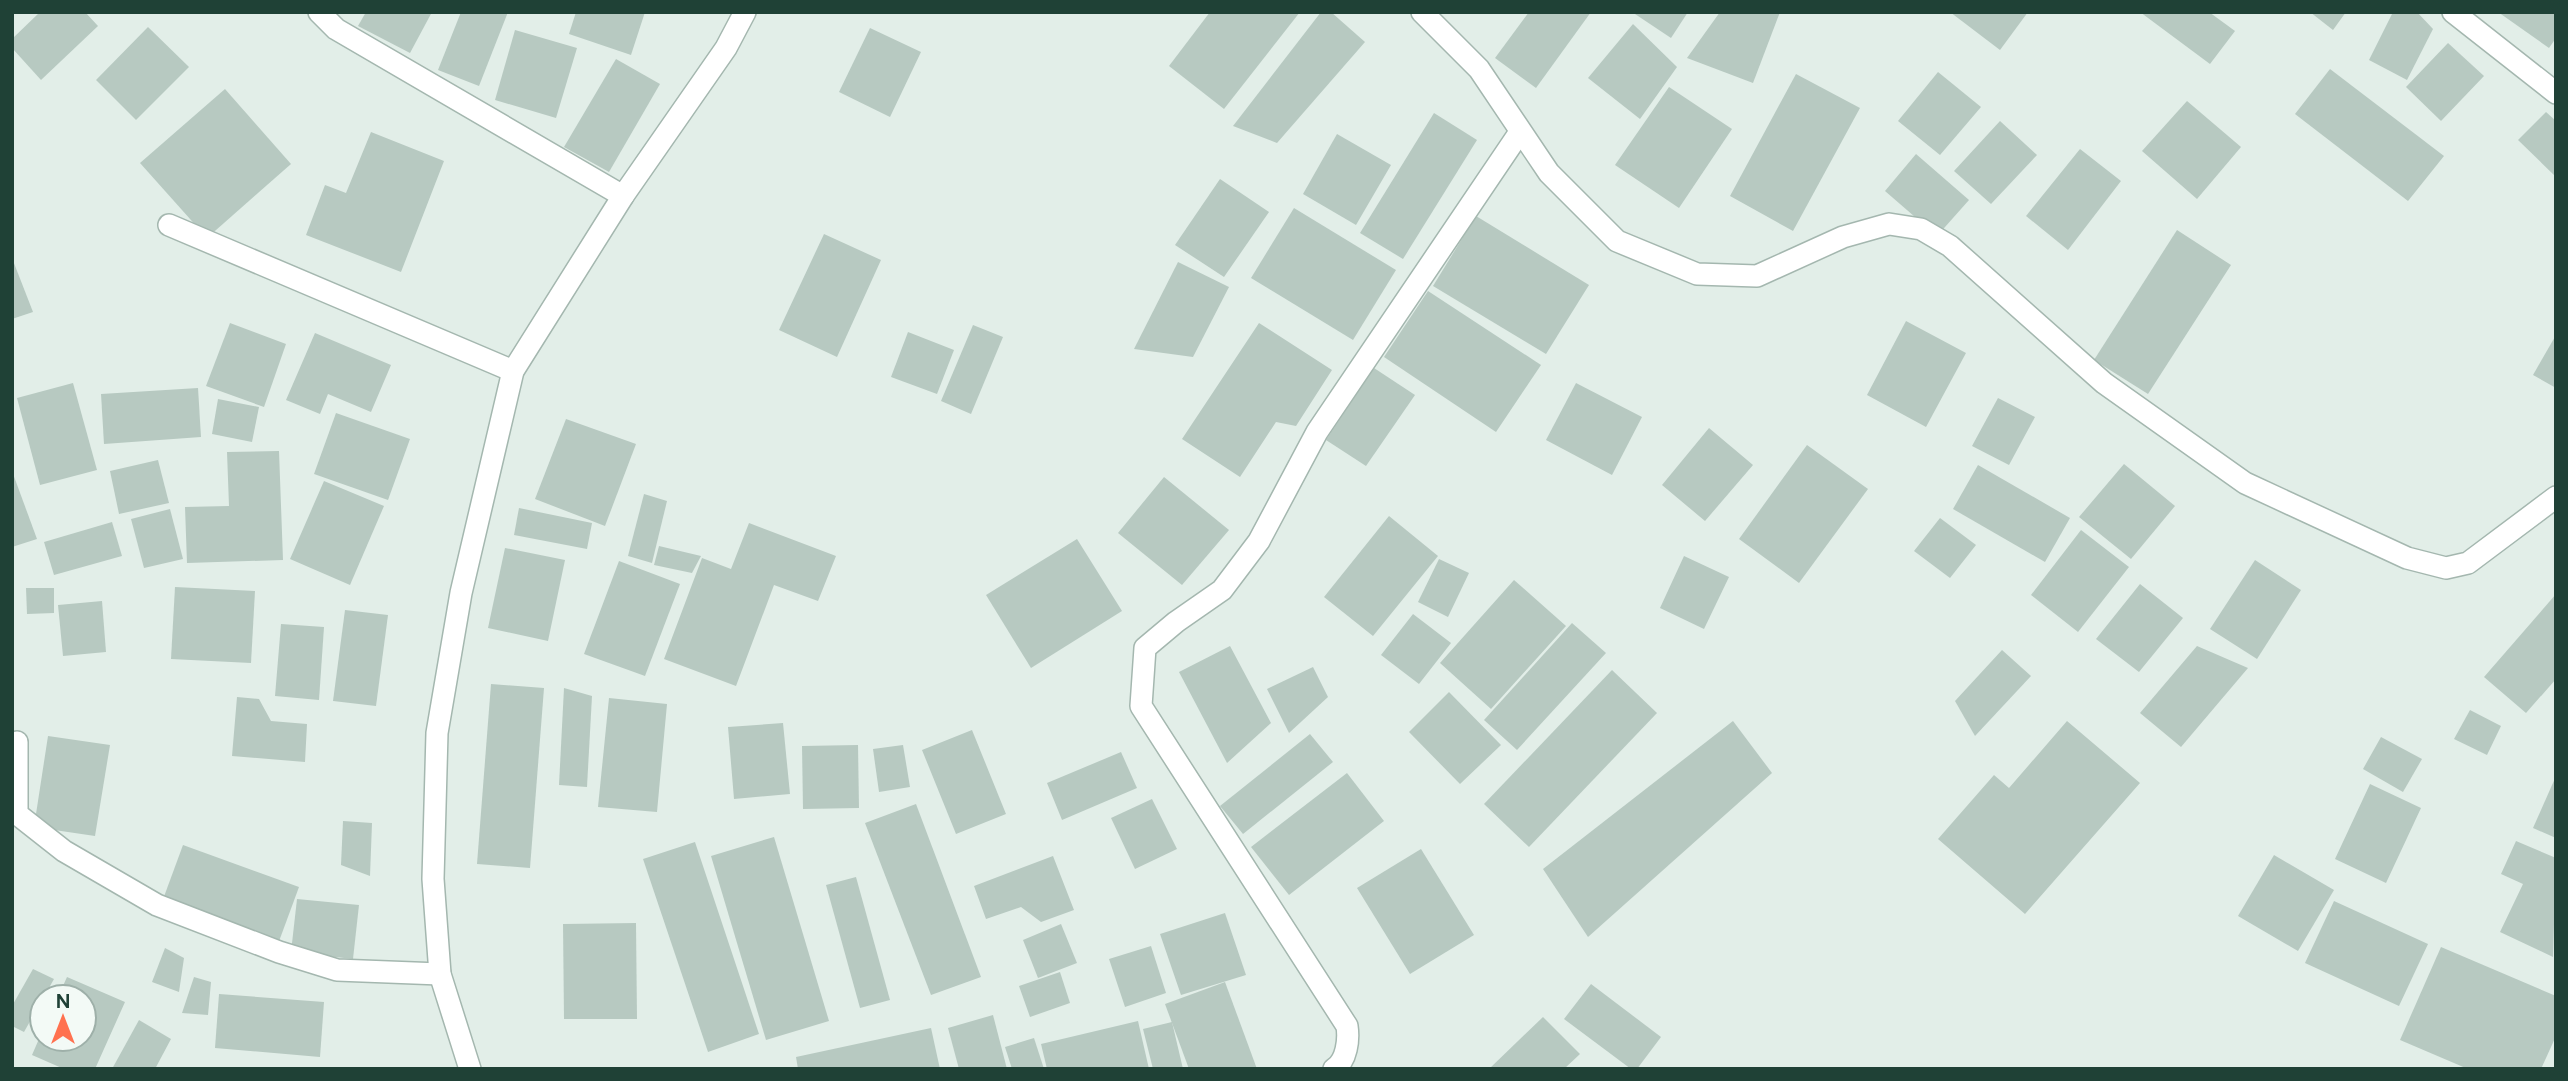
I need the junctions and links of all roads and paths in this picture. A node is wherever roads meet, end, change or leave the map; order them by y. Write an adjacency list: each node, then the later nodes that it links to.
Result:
1 (319, 12): 7 (street)
2 (745, 12): 7 (street)
3 (1423, 12): 6 (street)
4 (2453, 12): 5 (street)
5 (2556, 93)
6 (1520, 132): 10 (street); 14 (street)
7 (623, 196): 9 (street)
8 (169, 225): 9 (street)
9 (513, 371): 12 (street)
10 (2556, 497)
11 (17, 742): 12 (street)
12 (440, 974): 13 (street)
13 (470, 1069)
14 (1334, 1069)

